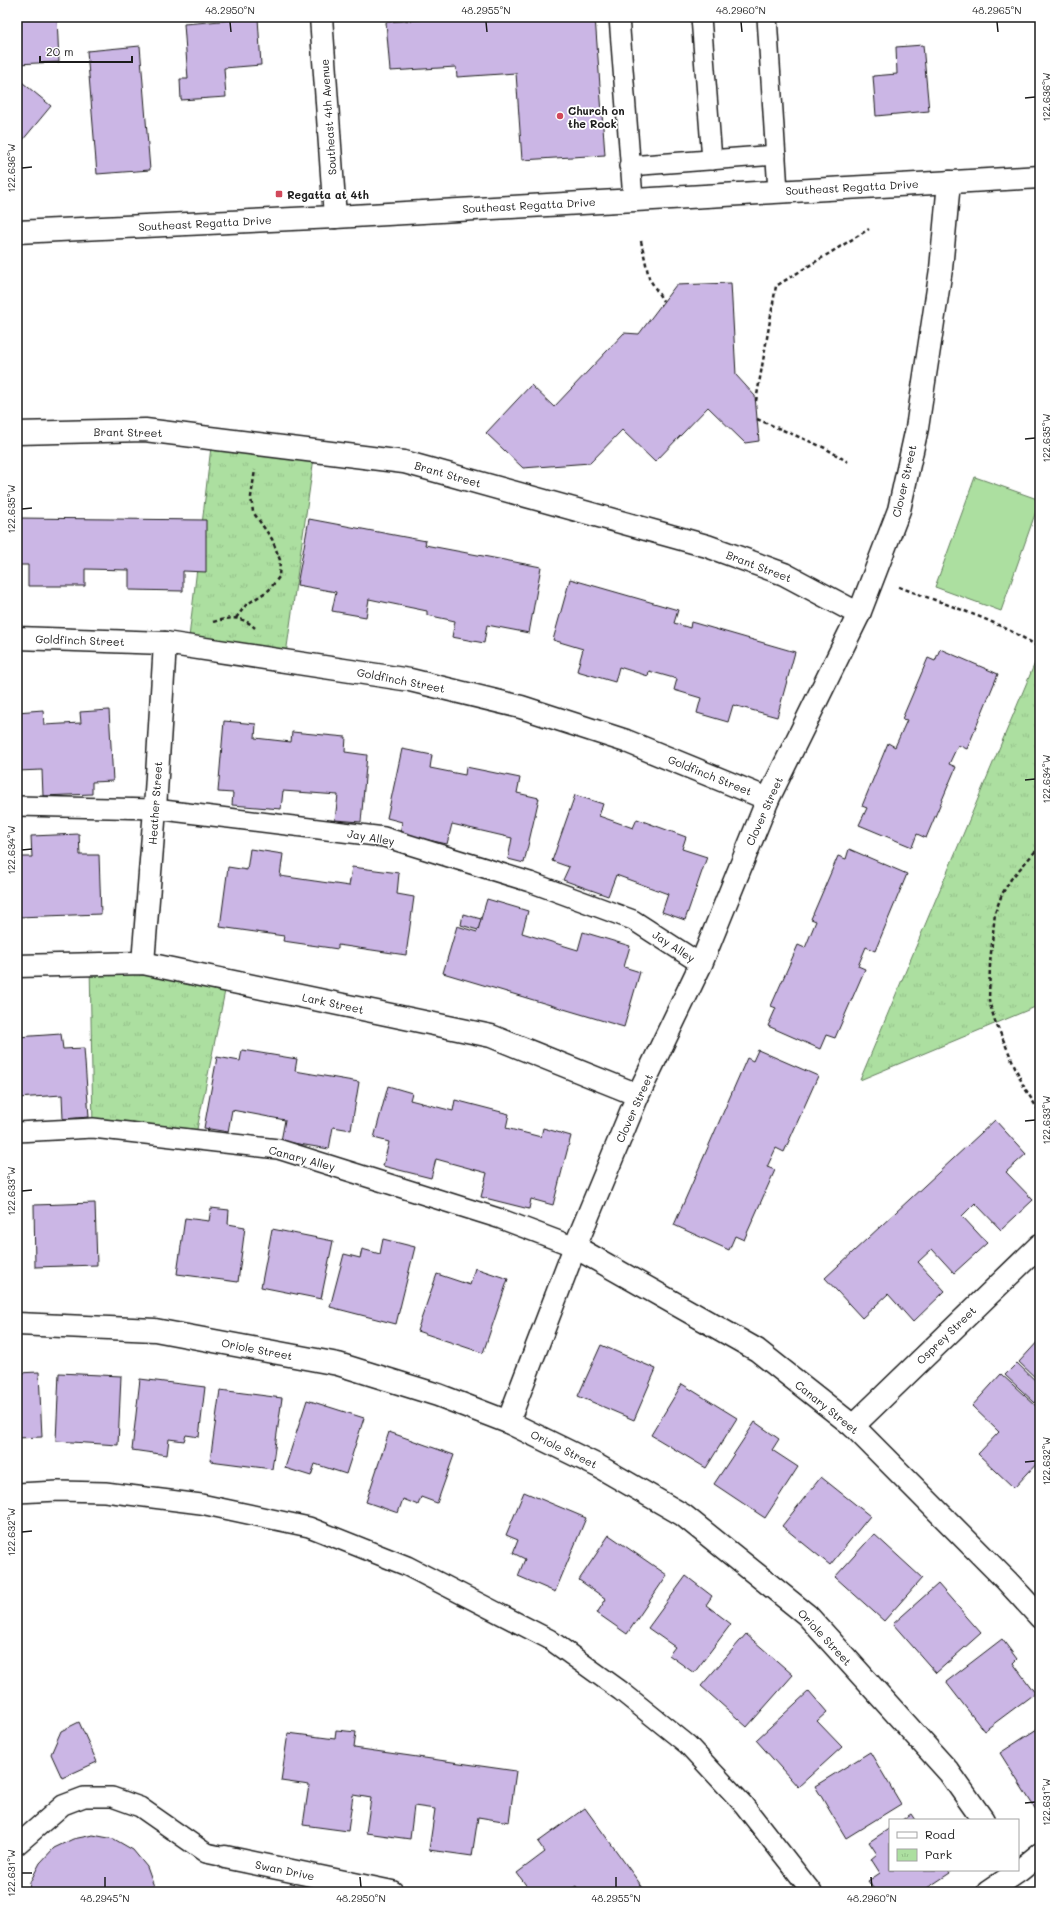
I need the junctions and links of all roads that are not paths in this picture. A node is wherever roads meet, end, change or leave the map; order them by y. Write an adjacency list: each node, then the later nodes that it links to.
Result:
1 (321, 17): 12 (street, Southeast 4th Avenue)
2 (619, 17): 7 (lane)
3 (701, 17): 6 (lane)
4 (768, 17): 5 (lane)
5 (776, 155): 6 (lane); 10 (lane)
6 (712, 160): 7 (lane)
7 (629, 166): 11 (lane)
8 (1040, 177): 9 (street, Southeast Regatta Drive)
9 (950, 182): 10 (street, Southeast Regatta Drive); 15 (street, Clover Street)
10 (778, 191): 11 (street, Southeast Regatta Drive)
11 (633, 199): 12 (street, Southeast Regatta Drive)
12 (335, 217): 13 (street, Southeast Regatta Drive)
13 (17, 232)
14 (17, 433): 15 (street, Brant Street)
15 (859, 614): 18 (street, Clover Street)
16 (17, 638): 17 (street, Goldfinch Street)
17 (166, 643): 18 (street, Goldfinch Street); 20 (street, Heather Street)
18 (768, 799): 22 (street, Clover Street)
19 (17, 806): 20 (lane, Jay Alley)
20 (155, 809): 21 (street, Heather Street); 22 (lane, Jay Alley)
21 (143, 963): 23 (street, Lark Street); 24 (street, Lark Street)
22 (701, 964): 24 (street, Clover Street)
23 (17, 966)
24 (638, 1095): 27 (street, Clover Street)
25 (17, 1132): 27 (lane, Canary Alley)
26 (1040, 1245): 30 (street, Osprey Street)
27 (575, 1247): 29 (street, Clover Street); 30 (street, Canary Street)
28 (17, 1324): 29 (street, Oriole Street)
29 (508, 1422): 33 (street, Oriole Street)
30 (853, 1426): 32 (street, Canary Street)
31 (17, 1493): 40 (lane)
32 (1040, 1617)
33 (982, 1819)
34 (17, 1845): 36 (lane)
35 (1040, 1854): 37 (street)
36 (225, 1857): 39 (street, Swan Drive)
37 (1019, 1870)
38 (1018, 1871): 41 (street)
39 (392, 1892)
40 (812, 1892)
41 (988, 1892)

